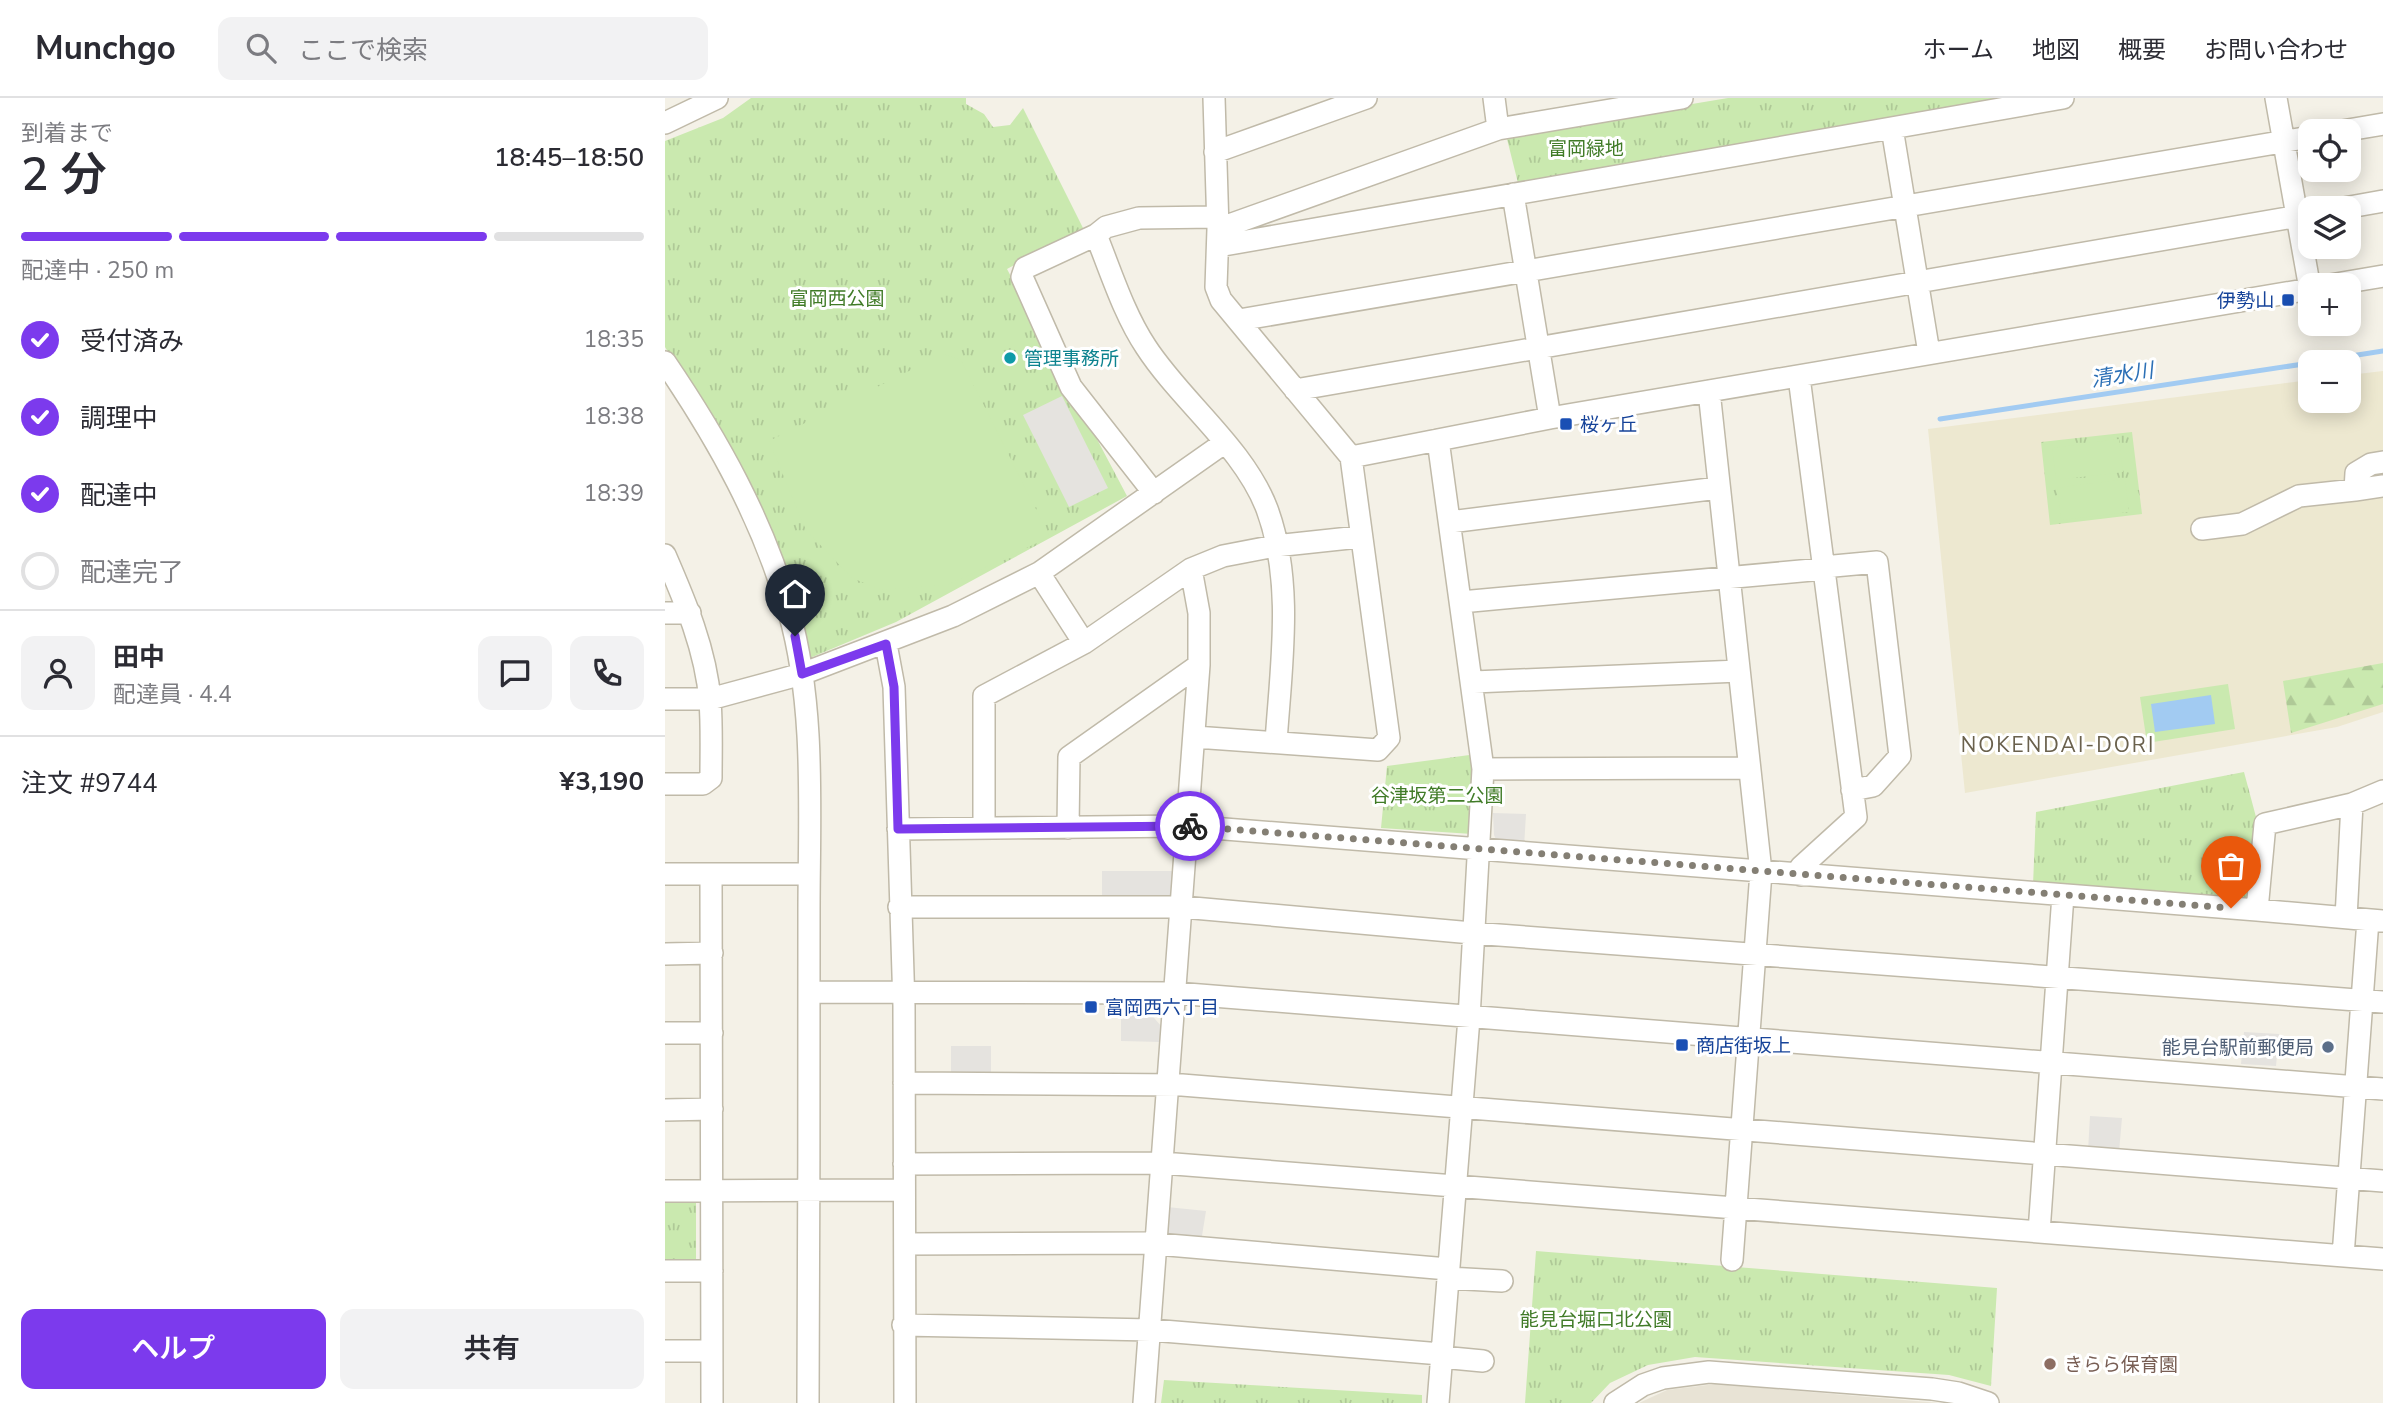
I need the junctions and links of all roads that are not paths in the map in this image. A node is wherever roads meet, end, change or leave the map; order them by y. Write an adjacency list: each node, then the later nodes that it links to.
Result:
1 (717, 98): 8 (street)
2 (1214, 98): 15 (street)
3 (1366, 98): 15 (street)
4 (1494, 98): 12 (street)
5 (1682, 98): 12 (street)
6 (2063, 98): 10 (street)
7 (2276, 98): 14 (street)
8 (665, 123)
9 (2383, 124): 11 (street)
10 (1892, 128): 16 (street); 20 (street)
11 (2361, 128)
12 (1498, 129): 22 (street)
13 (2298, 139): 14 (street)
14 (2286, 141): 17 (street); 20 (street)
15 (1215, 152): 22 (street)
16 (1513, 194): 22 (street); 24 (street)
17 (2299, 196)
18 (2383, 201): 19 (street)
19 (2361, 205)
20 (1905, 207): 24 (street); 27 (street)
21 (2298, 216): 27 (street)
22 (1217, 231): 23 (street); 29 (street)
23 (1096, 235): 39 (street); 45 (street)
24 (1526, 273): 29 (street); 30 (street)
25 (2383, 276): 26 (street)
26 (2361, 280)
27 (1918, 283): 30 (street); 31 (street)
28 (2298, 291): 31 (street)
29 (1239, 320): 34 (street)
30 (1541, 346): 34 (street); 37 (street)
31 (1929, 353): 33 (street)
32 (665, 362): 35 (street)
33 (1799, 377): 36 (street); 51 (street)
34 (1295, 390): 40 (street)
35 (673, 391): 62 (street)
36 (1709, 391): 37 (street); 43 (street)
37 (1550, 418): 38 (street)
38 (1439, 440): 40 (street); 46 (street)
39 (1224, 443): 45 (street); 49 (street)
40 (1350, 457): 48 (street)
41 (2383, 463): 44 (street)
42 (2383, 486): 44 (street)
43 (1718, 488): 46 (street); 54 (street)
44 (2355, 490): 47 (street)
45 (1154, 493): 53 (street)
46 (1450, 522): 55 (street)
47 (2202, 529)
48 (1359, 537): 49 (street); 67 (street)
49 (1275, 546): 52 (street); 67 (street)
50 (665, 555): 57 (street)
51 (1823, 568): 54 (street); 71 (street); 71 (street)
52 (1191, 569): 58 (street); 60 (street)
53 (1039, 573): 58 (street); 59 (street)
54 (1729, 578): 55 (street); 61 (street)
55 (1461, 602): 63 (street)
56 (665, 613): 57 (street)
57 (690, 613): 65 (street)
58 (1084, 643): 75 (street)
59 (886, 644): 62 (street); 77 (street)
60 (1199, 665): 66 (street); 76 (street)
61 (1738, 671): 63 (street); 68 (street)
62 (802, 674): 65 (street); 82 (street)
63 (1473, 682): 69 (street)
64 (665, 699): 65 (street)
65 (710, 699): 70 (street)
66 (1195, 737): 67 (street); 74 (street)
67 (1276, 742)
68 (1747, 768): 69 (street); 79 (street)
69 (1483, 769): 78 (street)
70 (665, 784)
71 (1852, 790): 83 (street)
72 (2383, 791): 73 (street)
73 (2352, 804): 87 (street); 88 (street)
74 (1187, 826): 76 (street); 78 (street); 86 (street)
75 (984, 827): 76 (street); 77 (street)
76 (1068, 828)
77 (898, 829): 85 (street)
78 (1479, 849): 79 (street); 90 (street)
79 (1761, 872): 83 (street); 93 (street)
80 (665, 874): 81 (street)
81 (711, 874): 82 (street); 91 (street)
82 (809, 874): 95 (street)
83 (1801, 874): 84 (street)
84 (2063, 895): 87 (street); 94 (street)
85 (899, 907): 86 (street); 96 (street)
86 (1182, 907): 90 (street); 97 (street)
87 (2257, 910): 88 (street)
88 (2346, 918): 89 (street)
89 (2375, 920): 98 (street)
90 (1472, 933): 93 (street); 100 (street)
91 (712, 953): 92 (street); 101 (street)
92 (665, 954)
93 (1756, 954): 94 (street); 103 (street)
94 (2059, 978): 98 (street); 104 (street)
95 (809, 992): 96 (street); 119 (street)
96 (903, 992): 97 (street); 105 (street)
97 (1175, 993): 100 (street); 106 (street)
98 (2361, 1000): 99 (street); 107 (street)
99 (2383, 1002)
100 (1469, 1018): 103 (street); 109 (street)
101 (712, 1032): 102 (street); 111 (street)
102 (665, 1033)
103 (1748, 1040): 104 (street); 112 (street)
104 (2051, 1063): 107 (street); 113 (street)
105 (904, 1083): 106 (street); 115 (street)
106 (1170, 1085): 109 (street); 114 (street)
107 (2356, 1087): 108 (street); 116 (street)
108 (2383, 1090)
109 (1462, 1107): 112 (street); 118 (street)
110 (665, 1110): 111 (street)
111 (712, 1110): 122 (street)
112 (1742, 1128): 113 (street); 123 (street)
113 (2045, 1152): 116 (street); 124 (street)
114 (1162, 1163): 115 (street); 118 (street); 126 (street)
115 (904, 1164): 120 (street)
116 (2349, 1178): 117 (street); 127 (street)
117 (2383, 1181)
118 (1454, 1188): 123 (street); 132 (street)
119 (809, 1190): 120 (street); 122 (street); 141 (street)
120 (904, 1190): 125 (street)
121 (665, 1191): 122 (street)
122 (713, 1191): 131 (street)
123 (1736, 1209): 124 (street); 129 (street)
124 (2039, 1233): 127 (street)
125 (905, 1244): 126 (street); 134 (street)
126 (1157, 1245): 132 (street); 135 (street)
127 (2343, 1256): 128 (street)
128 (2383, 1259)
129 (1732, 1260)
130 (665, 1271): 131 (street)
131 (712, 1271): 137 (street)
132 (1448, 1273): 133 (street); 138 (street)
133 (1502, 1281)
134 (903, 1325): 135 (street); 142 (street)
135 (1151, 1331): 138 (street); 143 (street)
136 (665, 1350): 137 (street)
137 (711, 1351): 140 (street)
138 (1441, 1356): 139 (street); 144 (street)
139 (1483, 1361)
140 (712, 1403)
141 (808, 1403)
142 (905, 1403)
143 (1144, 1403)
144 (1438, 1403)
145 (1615, 1403): 146 (street)
146 (1988, 1403)

